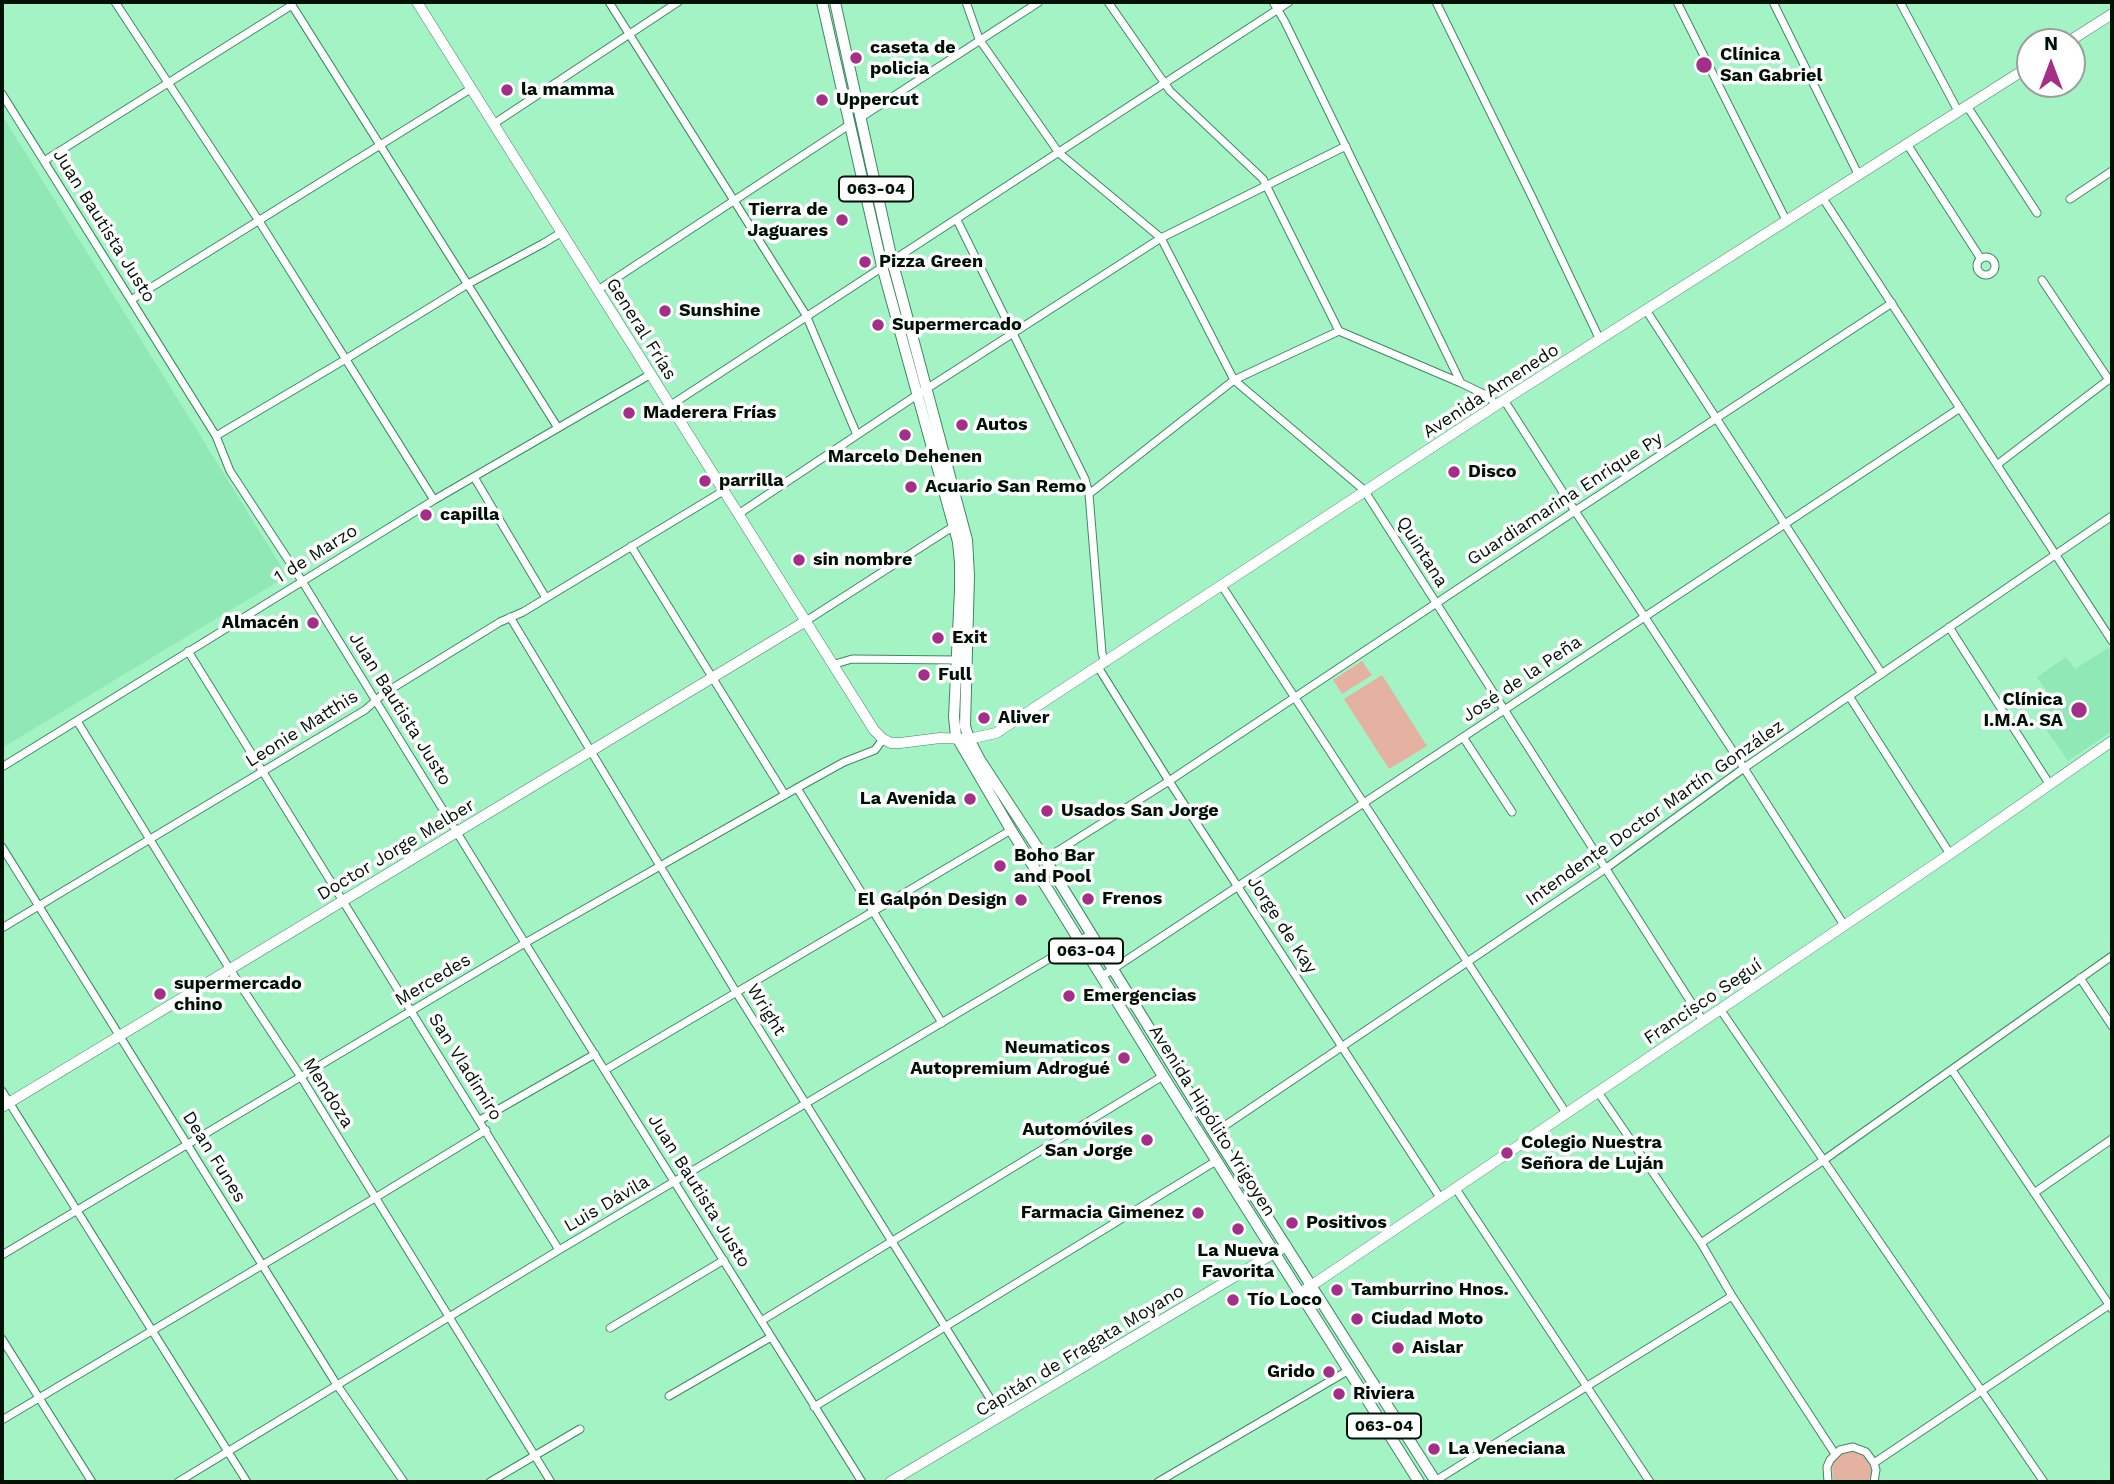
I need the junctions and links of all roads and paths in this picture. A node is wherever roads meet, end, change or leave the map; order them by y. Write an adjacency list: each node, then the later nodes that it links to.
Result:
1 (116, 2): 22 (street)
2 (417, 2): 24 (street, General Frías)
3 (609, 2): 19 (street)
4 (678, 2): 19 (street)
5 (822, 2): 29 (main road, Avenida Hipólito Yrigoyen / 063-04)
6 (835, 2): 27 (main road, Avenida Hipólito Yrigoyen / 063-04)
7 (966, 2): 20 (street, Quintana)
8 (1039, 2): 20 (street)
9 (1108, 2): 23 (street)
10 (1289, 2): 16 (street)
11 (1436, 2): 59 (street)
12 (1677, 2): 43 (street)
13 (1773, 2): 36 (street)
14 (1900, 2): 26 (street)
15 (291, 3): 22 (street); 31 (street)
16 (1275, 5): 23 (street); 32 (street)
17 (2111, 18): 18 (street)
18 (2086, 32)
19 (629, 34): 28 (street); 40 (street)
20 (979, 39): 27 (street); 33 (street, Quintana)
21 (2016, 75): 26 (street, Avenida Amenedo)
22 (170, 83): 34 (street); 44 (street)
23 (1164, 83): 33 (street); 37 (street)
24 (472, 88): 28 (street, General Frías); 31 (street)
25 (2, 94): 34 (street, Juan Bautista Justo)
26 (1962, 108): 30 (street, Avenida Amenedo); 41 (street)
27 (860, 118): 48 (main road, Avenida Hipólito Yrigoyen / 063-04)
28 (495, 123): 45 (street, General Frías)
29 (849, 125): 40 (street); 49 (main road, Avenida Hipólito Yrigoyen / 063-04)
30 (1906, 144): 36 (street, Avenida Amenedo); 47 (street)
31 (380, 146): 44 (street); 51 (street)
32 (1346, 146): 37 (street); 64 (street)
33 (1059, 153): 42 (street); 46 (street, Quintana)
34 (44, 161): 53 (street, Juan Bautista Justo)
35 (2112, 171): 39 (street)
36 (1858, 174): 38 (street, Avenida Amenedo)
37 (1266, 185): 46 (street); 57 (street)
38 (1822, 197): 43 (street, Avenida Amenedo); 54 (street)
39 (2070, 199)
40 (733, 200): 52 (street); 56 (street)
41 (2037, 213)
42 (957, 220): 48 (street); 58 (street, Jorge de Kay)
43 (1786, 220): 55 (street, Avenida Amenedo)
44 (259, 221): 53 (street); 60 (street)
45 (562, 232): 51 (street); 52 (street, General Frías)
46 (1161, 238): 58 (street); 63 (street, Quintana)
47 (1981, 259)
48 (892, 260): 49 (street); 65 (main road, Avenida Hipólito Yrigoyen / 063-04)
49 (882, 266): 56 (street); 65 (main road, Avenida Hipólito Yrigoyen / 063-04)
50 (2042, 280): 62 (street)
51 (468, 284): 60 (street); 70 (street)
52 (598, 290): 61 (street, General Frías)
53 (131, 300): 72 (street, Juan Bautista Justo)
54 (1892, 303): 68 (street); 69 (street, Guardiamarina Enrique Py)
55 (1646, 310): 59 (street, Avenida Amenedo); 69 (street)
56 (806, 315): 67 (street); 71 (street)
57 (1339, 331): 63 (street); 64 (street)
58 (1013, 334): 65 (street); 77 (street, Jorge de Kay)
59 (1600, 340): 66 (street, Avenida Amenedo)
60 (346, 359): 72 (street); 78 (street)
61 (651, 374): 67 (street, General Frías); 70 (street, 1 de Marzo)
62 (2111, 379): 73 (street)
63 (1234, 380): 76 (street, Quintana); 77 (street)
64 (1461, 383): 66 (street)
65 (922, 392): 71 (street); 83 (main road, Avenida Hipólito Yrigoyen / 063-04); 108 (main road, Avenida Hipólito Yrigoyen / 063-04)
66 (1501, 402): 76 (street, Avenida Amenedo); 79 (street)
67 (671, 405): 75 (street, General Frías)
68 (1960, 408): 73 (street); 82 (street, José de la Peña)
69 (1718, 418): 79 (street, Guardiamarina Enrique Py); 82 (street)
70 (558, 428): 74 (street, 1 de Marzo)
71 (857, 435): 80 (street)
72 (216, 436): 86 (street, Juan Bautista Justo)
73 (1998, 464): 85 (street)
74 (474, 477): 78 (street, 1 de Marzo); 88 (street)
75 (725, 489): 80 (street, General Frías); 84 (street, Leonie Matthis)
76 (1366, 492): 87 (street, Avenida Amenedo); 89 (street, Quintana)
77 (1089, 494): 98 (street, Jorge de Kay)
78 (434, 500): 86 (street, 1 de Marzo)
79 (1575, 511): 89 (street, Guardiamarina Enrique Py); 91 (street)
80 (740, 513): 92 (street, General Frías)
81 (2112, 516): 85 (street, Intendente Doctor Martín González)
82 (1785, 524): 91 (street, José de la Peña); 99 (street)
83 (954, 526): 92 (street); 96 (main road, Avenida Hipólito Yrigoyen / 063-04)
84 (631, 546): 88 (street, Leonie Matthis); 100 (street)
85 (2056, 554): 93 (street, Intendente Doctor Martín González); 94 (street)
86 (302, 581): 95 (street, 1 de Marzo); 103 (street, Juan Bautista Justo)
87 (1222, 586): 98 (street, Avenida Amenedo); 102 (street)
88 (546, 598): 90 (street, Leonie Matthis)
89 (1436, 604): 102 (street, Guardiamarina Enrique Py); 104 (street, Quintana)
90 (510, 617): 103 (street, Leonie Matthis); 110 (street, Wright)
91 (1644, 617): 104 (street, José de la Peña); 112 (street)
92 (806, 621): 97 (street, General Frías); 100 (street, Doctor Jorge Melber)
93 (1950, 627): 99 (street, Intendente Doctor Martín González); 115 (street)
94 (2112, 641)
95 (188, 651): 105 (street, 1 de Marzo); 113 (street, San Vladimiro)
96 (957, 660): 97 (street); 108 (main road, Avenida Hipólito Yrigoyen / 063-04)
97 (835, 664): 107 (street, General Frías)
98 (1101, 665): 108 (street, Avenida Amenedo); 114 (street, Jorge de Kay)
99 (1882, 674): 101 (street, Intendente Doctor Martín González)
100 (711, 678): 110 (street, Doctor Jorge Melber); 117 (street)
101 (1849, 696): 112 (street, Intendente Doctor Martín González); 124 (street)
102 (1294, 699): 114 (street, Guardiamarina Enrique Py); 118 (street)
103 (376, 701): 113 (street, Leonie Matthis); 121 (street, Juan Bautista Justo)
104 (1504, 710): 106 (street, José de la Peña); 127 (street, Quintana)
105 (77, 721): 111 (street, 1 de Marzo); 122 (street, Mendoza)
106 (1463, 737): 118 (street, José de la Peña); 119 (street)
107 (883, 739): 108 (street); 116 (street, Mercedes)
108 (963, 739): 120 (main road, Avenida Hipólito Yrigoyen / 063-04); 125 (main road, Avenida Hipólito Yrigoyen / 063-04)
109 (2112, 741): 115 (street, Francisco Seguí)
110 (592, 750): 121 (street, Doctor Jorge Melber); 126 (street, Wright)
111 (2, 766)
112 (1744, 768): 127 (street, Intendente Doctor Martín González); 132 (street)
113 (264, 772): 122 (street, Leonie Matthis); 129 (street, San Vladimiro)
114 (1169, 781): 125 (street, Guardiamarina Enrique Py); 128 (street, Jorge de Kay)
115 (2050, 785): 124 (street, Francisco Seguí)
116 (797, 788): 117 (street, Mercedes); 131 (street)
117 (785, 795): 126 (street, Mercedes)
118 (1364, 803): 128 (street, José de la Peña); 138 (street)
119 (1512, 812)
120 (1011, 830): 131 (street); 135 (main road, Avenida Hipólito Yrigoyen / 063-04)
121 (457, 832): 129 (street, Doctor Jorge Melber); 136 (street, Juan Bautista Justo)
122 (151, 839): 130 (street, Leonie Matthis); 139 (street, Mendoza)
123 (2, 847): 130 (street, Dean Funes)
124 (1950, 854): 132 (street, Francisco Seguí)
125 (1045, 859): 134 (main road, Avenida Hipólito Yrigoyen / 063-04)
126 (660, 866): 136 (street, Mercedes); 143 (street, Wright)
127 (1605, 869): 138 (street, Intendente Doctor Martín González); 146 (street, Quintana)
128 (1237, 887): 140 (street, José de la Peña); 150 (street, Jorge de Kay)
129 (343, 901): 139 (street, Doctor Jorge Melber); 145 (street, San Vladimiro)
130 (40, 905): 133 (street, Leonie Matthis); 149 (street, Dean Funes)
131 (873, 911): 143 (street); 147 (street)
132 (1844, 925): 144 (street, Francisco Seguí)
133 (2, 928)
134 (1090, 934): 135 (street, Luis Dávila); 140 (main road, Avenida Hipólito Yrigoyen / 063-04)
135 (1080, 941): 141 (main road, Avenida Hipólito Yrigoyen / 063-04); 147 (street, Luis Dávila)
136 (525, 943): 145 (street, Mercedes); 151 (street, Juan Bautista Justo)
137 (2112, 956): 142 (street)
138 (1469, 962): 150 (street, Intendente Doctor Martín González); 160 (street)
139 (229, 968): 149 (street, Doctor Jorge Melber); 155 (street, Mendoza)
140 (1112, 970): 141 (street, José de la Peña); 163 (main road, Avenida Hipólito Yrigoyen / 063-04)
141 (1101, 977): 154 (main road, Avenida Hipólito Yrigoyen / 063-04)
142 (2080, 978): 148 (street); 153 (street)
143 (736, 992): 152 (street); 158 (street, Wright)
144 (1720, 1009): 146 (street, Francisco Seguí); 166 (street)
145 (411, 1011): 155 (street, Mercedes); 161 (street, San Vladimiro)
146 (1703, 1021): 157 (street, Francisco Seguí)
147 (942, 1023): 158 (street, Luis Dávila)
148 (2112, 1026)
149 (119, 1034): 159 (street, Doctor Jorge Melber); 165 (street, Dean Funes)
150 (1343, 1048): 163 (street, Intendente Doctor Martín González); 172 (street, Jorge de Kay)
151 (595, 1054): 152 (street, Juan Bautista Justo); 161 (street)
152 (605, 1070): 168 (street, Juan Bautista Justo)
153 (1952, 1070): 166 (street); 170 (street)
154 (1163, 1076): 167 (main road, Avenida Hipólito Yrigoyen / 063-04); 174 (street)
155 (301, 1077): 165 (street, Mercedes); 171 (street, Mendoza)
156 (2, 1091): 159 (street)
157 (1598, 1092): 160 (street, Francisco Seguí); 175 (street)
158 (806, 1103): 168 (street, Luis Dávila); 174 (street, Wright)
159 (5, 1104): 173 (street)
160 (1566, 1113): 169 (street, Francisco Seguí)
161 (480, 1120): 162 (street, San Vladimiro)
162 (486, 1130): 171 (street); 177 (street, San Vladimiro)
163 (1214, 1133): 176 (main road, Avenida Hipólito Yrigoyen / 063-04)
164 (2112, 1139): 170 (street)
165 (188, 1145): 173 (street, Mercedes); 181 (street, Dean Funes)
166 (1824, 1160): 175 (street); 196 (street)
167 (1216, 1161): 178 (main road, Avenida Hipólito Yrigoyen / 063-04); 188 (street)
168 (675, 1182): 177 (street, Luis Dávila); 180 (street, Juan Bautista Justo)
169 (1456, 1189): 172 (street, Francisco Seguí); 195 (street)
170 (2034, 1193): 185 (street)
171 (375, 1198): 181 (street); 186 (street, Mendoza)
172 (1441, 1199): 182 (street, Francisco Seguí)
173 (76, 1212): 179 (street, Mercedes); 190 (street)
174 (892, 1241): 187 (street); 188 (street, Wright)
175 (1701, 1243): 184 (street)
176 (1286, 1246): 178 (street, Capitán de Fragata Moyano); 182 (main road, Avenida Hipólito Yrigoyen / 063-04)
177 (559, 1250): 186 (street, Luis Dávila)
178 (1274, 1253): 183 (main road, Avenida Hipólito Yrigoyen / 063-04); 200 (street, Capitán de Fragata Moyano)
179 (2, 1255)
180 (724, 1260): 187 (street, Juan Bautista Justo); 189 (street)
181 (263, 1265): 190 (street); 194 (street, Dean Funes)
182 (1311, 1287): 183 (street); 207 (main road, Avenida Hipólito Yrigoyen / 063-04)
183 (1299, 1293): 193 (main road, Avenida Hipólito Yrigoyen / 063-04)
184 (1732, 1296): 195 (street); 204 (street)
185 (2111, 1306): 196 (street)
186 (449, 1317): 194 (street, Luis Dávila); 205 (street, Mendoza)
187 (761, 1321): 191 (street, Juan Bautista Justo)
188 (945, 1326): 199 (street); 200 (street, Wright)
189 (610, 1328)
190 (151, 1331): 198 (street); 203 (street)
191 (771, 1337): 197 (street); 199 (street, Juan Bautista Justo)
192 (2, 1339): 198 (street)
193 (1349, 1370): 216 (street); 217 (main road, Avenida Hipólito Yrigoyen / 063-04)
194 (337, 1385): 203 (street, Luis Dávila); 211 (street, Dean Funes)
195 (1587, 1387): 207 (street); 218 (street)
196 (1982, 1392): 206 (street); 221 (street)
197 (669, 1396)
198 (39, 1399): 201 (street); 208 (street)
199 (814, 1407): 214 (street, Juan Bautista Justo)
200 (1000, 1416): 215 (street, Capitán de Fragata Moyano)
201 (2, 1420)
202 (580, 1429): 205 (street)
203 (227, 1452): 209 (street, Luis Dávila); 210 (street)
204 (1835, 1454): 206 (street); 219 (street)
205 (535, 1456): 212 (street); 213 (street, Mendoza)
206 (1874, 1463): 220 (street)
207 (1435, 1481)
208 (92, 1482)
209 (178, 1482)
210 (247, 1482)
211 (404, 1482)
212 (490, 1482)
213 (551, 1482)
214 (862, 1482)
215 (890, 1482)
216 (1158, 1482)
217 (1419, 1482)
218 (1650, 1482)
219 (1828, 1482)
220 (1874, 1482)
221 (2044, 1482)

